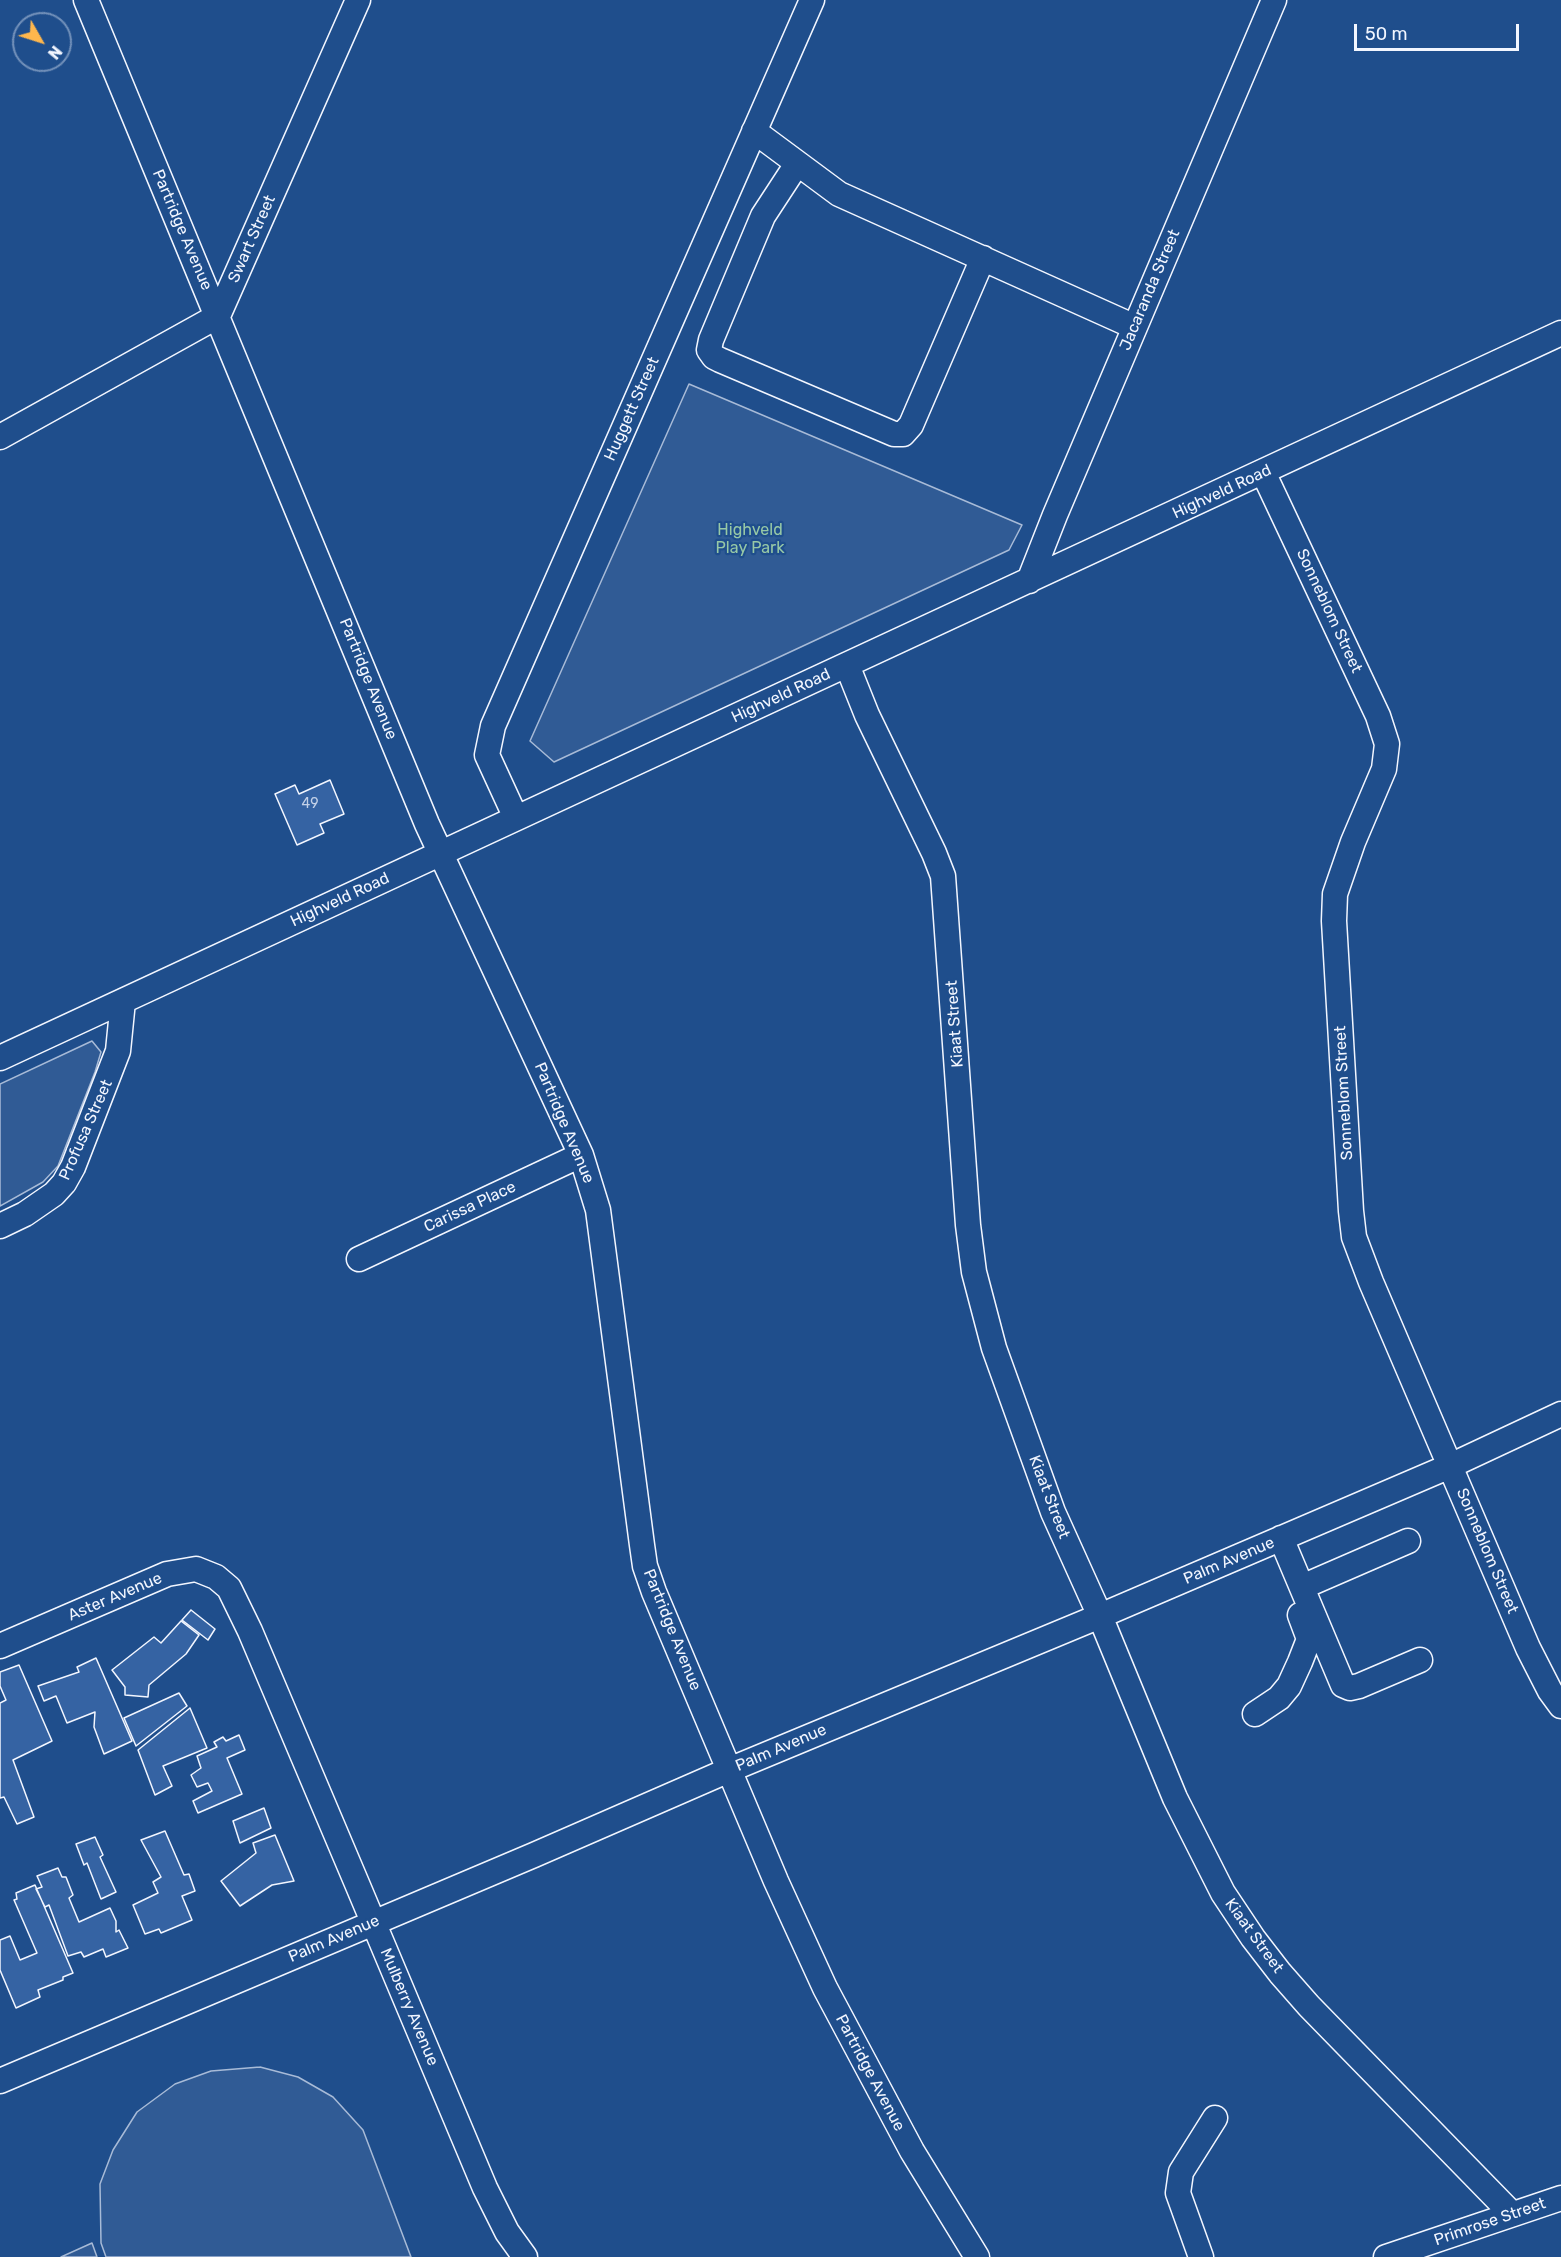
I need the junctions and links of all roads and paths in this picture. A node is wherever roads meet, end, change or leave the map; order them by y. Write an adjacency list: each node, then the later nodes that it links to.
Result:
1 (86, 0): 8 (street, Partridge Avenue)
2 (358, 0): 8 (street, Swart Street)
3 (812, 0): 5 (street, Huggett Street)
4 (1274, 0): 9 (street, Jacaranda Street)
5 (754, 131): 6 (street); 15 (street, Huggett Street)
6 (797, 164): 7 (street); 7 (street)
7 (983, 258): 9 (street)
8 (218, 316): 11 (street); 16 (street, Partridge Avenue)
9 (1135, 327): 13 (street, Jacaranda Street)
10 (1561, 333): 12 (street, Highveld Road)
11 (0, 437)
12 (1263, 472): 13 (street, Highveld Road); 23 (street, Sonneblom Street)
13 (1029, 581): 14 (street, Highveld Road)
14 (846, 665): 15 (street, Highveld Road); 28 (street, Kiaat Street)
15 (516, 818): 16 (street, Highveld Road)
16 (440, 853): 17 (street, Highveld Road); 19 (street, Partridge Avenue)
17 (123, 1001): 18 (street, Highveld Road); 20 (street, Profusa Street)
18 (0, 1058)
19 (581, 1155): 21 (street, Carissa Place); 33 (street, Partridge Avenue)
20 (0, 1226)
21 (359, 1259)
22 (1561, 1414): 23 (street, Palm Avenue)
23 (1450, 1466): 25 (street, Palm Avenue); 31 (street, Sonneblom Street)
24 (1408, 1541): 26 (street)
25 (1274, 1542): 26 (street); 28 (street, Palm Avenue); 32 (street)
26 (1302, 1587): 30 (street)
27 (229, 1588): 29 (street, Aster Avenue); 34 (street, Mulberry Avenue)
28 (1100, 1616): 33 (street, Palm Avenue); 38 (street, Kiaat Street)
29 (0, 1646)
30 (1420, 1660)
31 (1561, 1706)
32 (1255, 1714)
33 (729, 1770): 34 (street, Palm Avenue); 41 (street, Partridge Avenue)
34 (374, 1922): 35 (street, Palm Avenue); 40 (street, Mulberry Avenue)
35 (0, 2081)
36 (1215, 2118): 42 (street)
37 (1561, 2198): 38 (street, Primrose Street)
38 (1512, 2214): 39 (street, Primrose Street)
39 (1429, 2250): 43 (street, Primrose Street)
40 (525, 2257)
41 (977, 2257)
42 (1201, 2257)
43 (1386, 2257)

